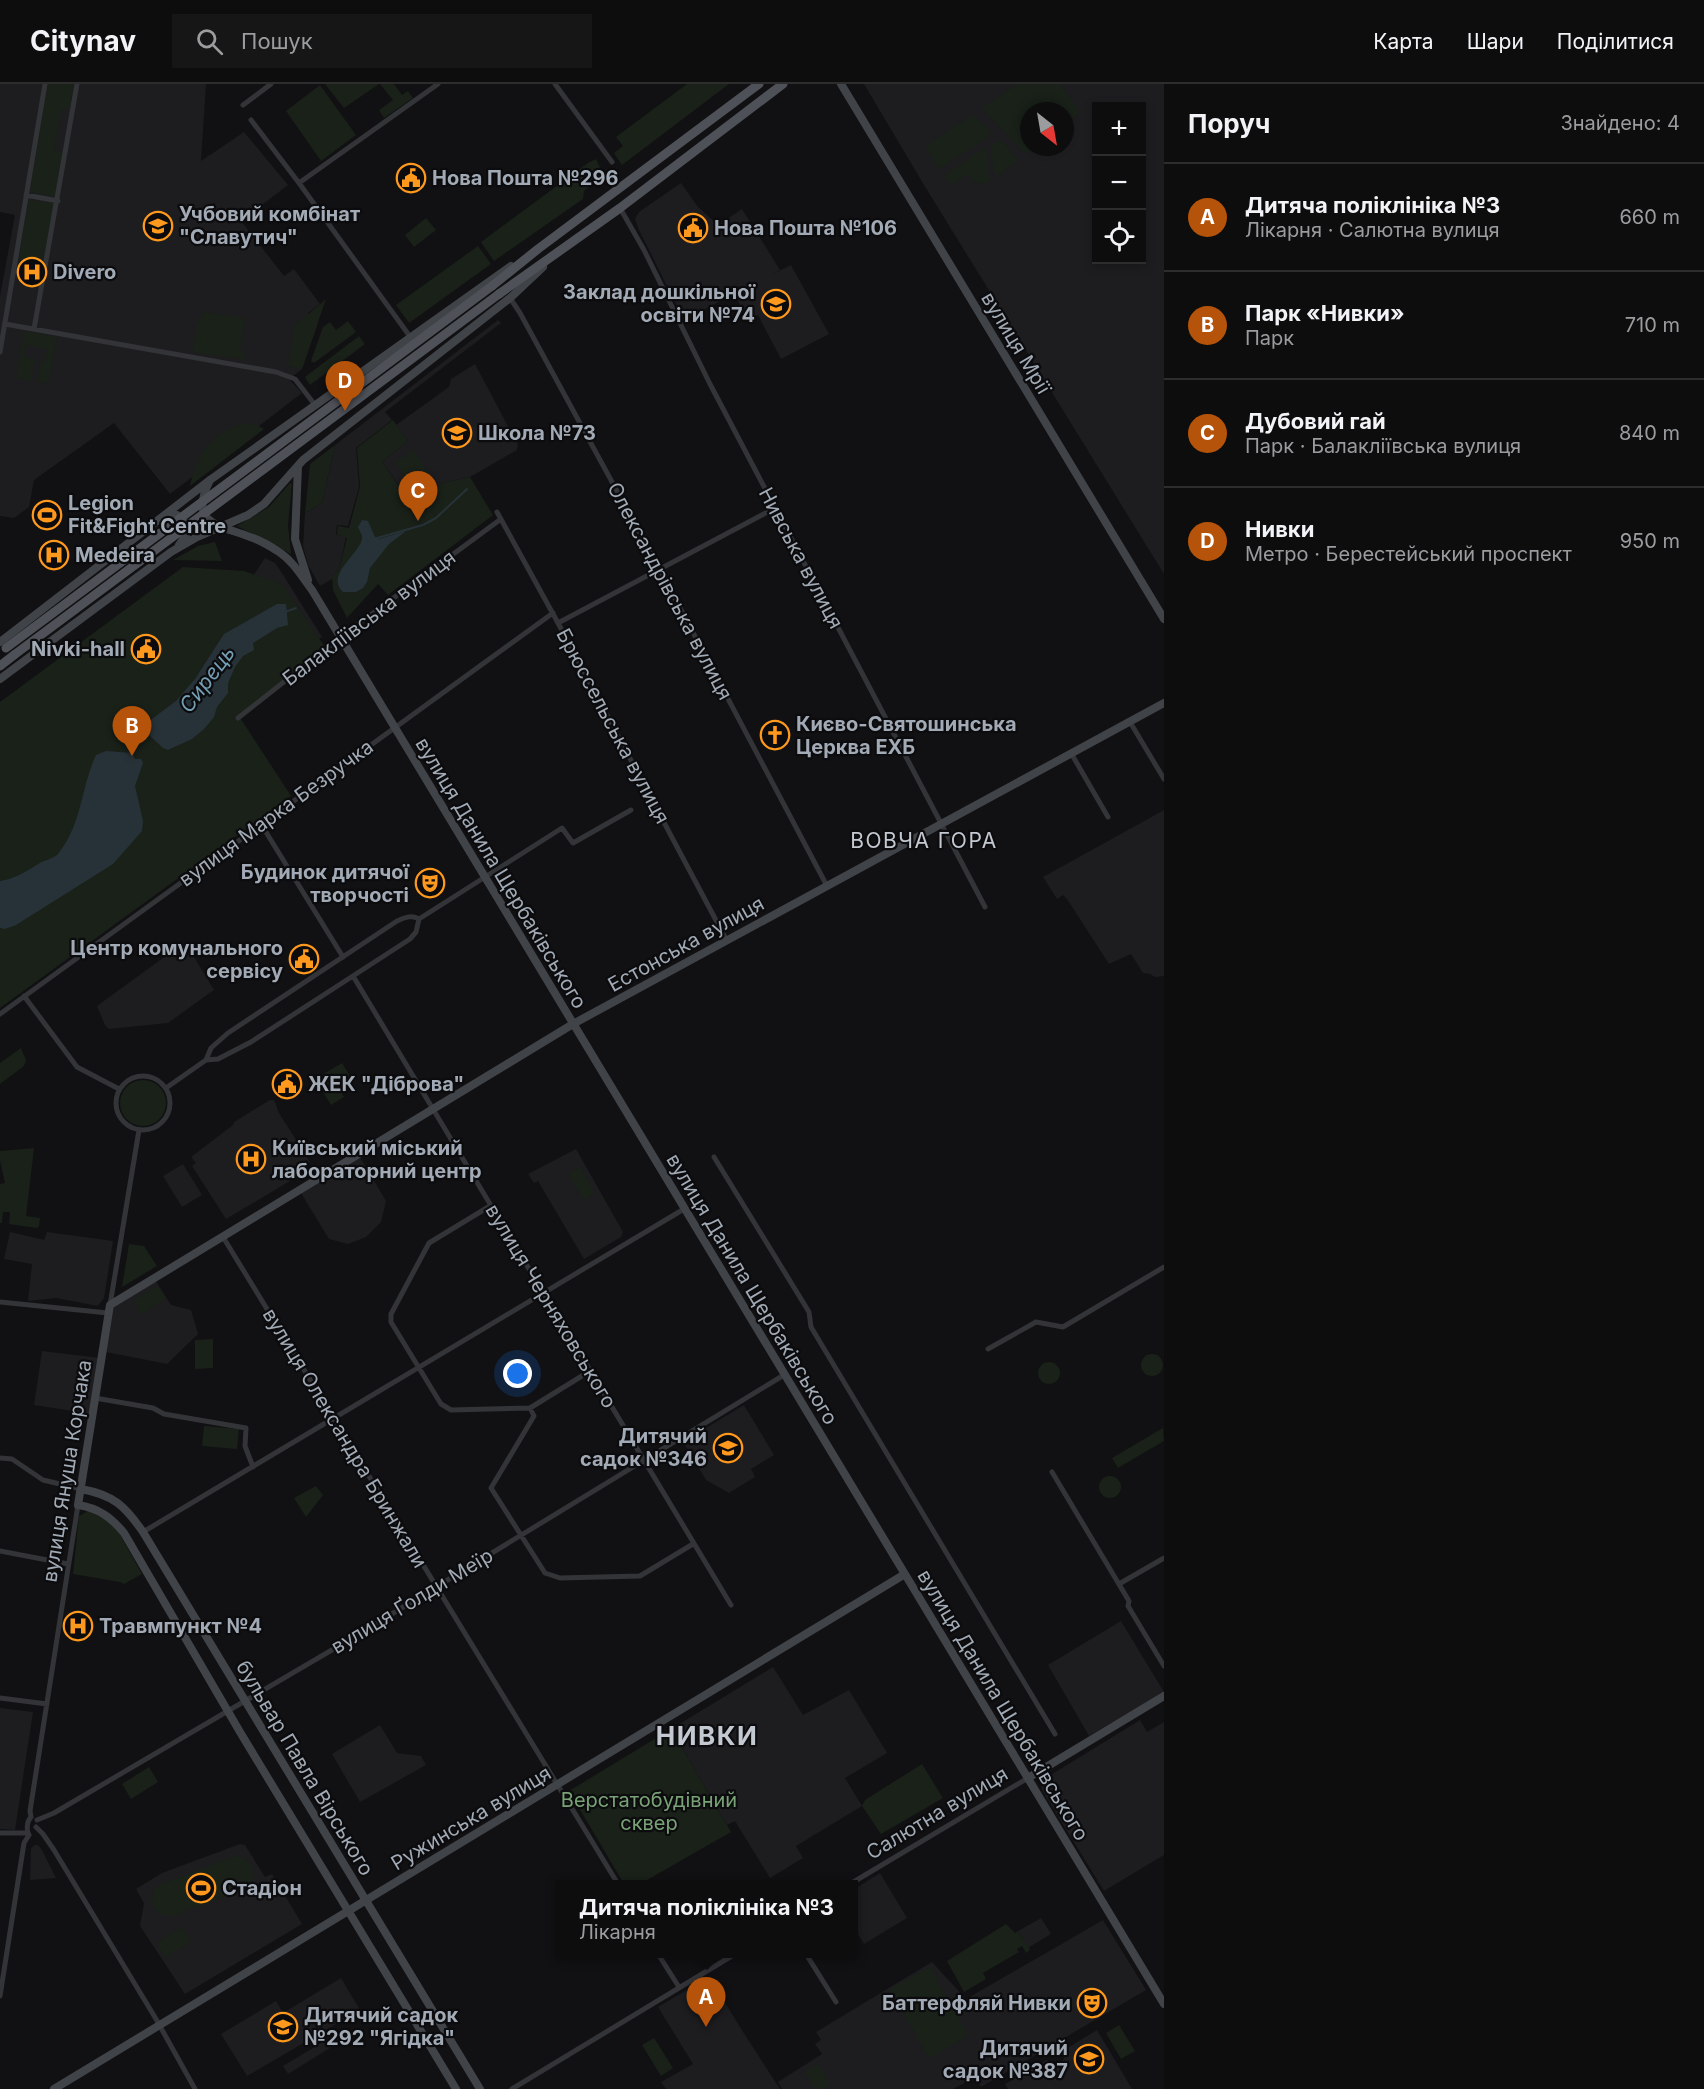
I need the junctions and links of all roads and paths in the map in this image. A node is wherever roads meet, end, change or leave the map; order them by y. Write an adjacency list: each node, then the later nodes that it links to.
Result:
1 (45, 84): 13 (street)
2 (77, 84): 14 (street)
3 (272, 84): 9 (street)
4 (438, 84): 12 (street)
5 (555, 84): 11 (street)
6 (759, 84): 16 (main road)
7 (783, 84): 15 (main road)
8 (841, 84): 42 (street, вулиця Мрії)
9 (243, 105)
10 (251, 120): 12 (street)
11 (612, 162)
12 (299, 183): 21 (street)
13 (26, 195): 14 (street); 19 (street)
14 (58, 201): 20 (street)
15 (620, 208): 17 (main road); 33 (street, Нивська вулиця)
16 (538, 249): 21 (street); 45 (main road, bridge)
17 (560, 251): 18 (street); 45 (main road, bridge)
18 (510, 298): 27 (street); 39 (street, Олександрівська вулиця)
19 (5, 324): 20 (street); 22 (street)
20 (34, 329): 23 (street)
21 (411, 338): 23 (street)
22 (0, 352)
23 (317, 404): 24 (street); 26 (street)
24 (316, 416)
25 (302, 425): 26 (street)
26 (283, 427): 32 (street)
27 (341, 429): 28 (street); 30 (street)
28 (326, 430)
29 (314, 439): 30 (street)
30 (313, 453): 31 (street)
31 (298, 465): 37 (street); 40 (street, вулиця Данила Щербаківського)
32 (210, 480): 35 (street); 37 (street)
33 (775, 508): 39 (street); 57 (street, Нивська вулиця)
34 (497, 512): 36 (street, Брюссельська вулиця)
35 (164, 516): 38 (street); 45 (street)
36 (501, 519): 41 (street, Брюссельська вулиця); 44 (street, Балакліївська вулиця)
37 (220, 527): 38 (street); 40 (street, вулиця Данила Щербаківського)
38 (171, 552): 47 (street)
39 (660, 570): 43 (street); 59 (street, Олександрівська вулиця)
40 (312, 590): 44 (street, вулиця Данила Щербаківського)
41 (553, 614): 43 (street, Брюссельська вулиця); 51 (street, вулиця Марка Безручка)
42 (1164, 619)
43 (558, 623): 62 (street, Брюссельська вулиця)
44 (340, 638): 49 (street, Балакліївська вулиця); 51 (street, вулиця Данила Щербаківського)
45 (5, 649): 46 (main road)
46 (0, 666)
47 (0, 680)
48 (1164, 703): 50 (street, Естонська вулиця)
49 (238, 718)
50 (1130, 722): 52 (street, Естонська вулиця); 53 (street)
51 (394, 728): 56 (street, вулиця Марка Безручка); 58 (street, вулиця Данила Щербаківського)
52 (1071, 753): 55 (street); 57 (street, Естонська вулиця)
53 (1164, 779)
54 (631, 810): 58 (street)
55 (1108, 817)
56 (261, 824): 63 (street); 65 (street, вулиця Марка Безручка)
57 (941, 824): 59 (street, Естонська вулиця); 60 (street, Нивська вулиця)
58 (484, 877): 61 (street); 67 (street, вулиця Данила Щербаківського)
59 (827, 886): 62 (street, Естонська вулиця)
60 (985, 907)
61 (419, 919): 63 (street); 64 (street)
62 (727, 941): 67 (street, Естонська вулиця)
63 (343, 957): 68 (street)
64 (353, 976): 68 (street); 71 (street, вулиця Черняховського)
65 (24, 996): 66 (street, вулиця Марка Безручка); 70 (street)
66 (0, 1014)
67 (573, 1024): 71 (street, Естонська вулиця); 75 (street, вулиця Данила Щербаківського)
68 (206, 1060): 69 (street)
69 (166, 1088): 70 (street); 72 (street)
70 (119, 1089): 72 (street)
71 (432, 1109): 74 (street, вулиця Черняховського); 76 (street, Естонська вулиця)
72 (139, 1130): 80 (street, вулиця Януша Корчака)
73 (714, 1157): 110 (street)
74 (490, 1206): 78 (street, вулиця Черняховського); 82 (street)
75 (684, 1209): 78 (street); 84 (street, вулиця Данила Щербаківського)
76 (223, 1236): 80 (street, Естонська вулиця); 87 (street, вулиця Олександра Бринжали)
77 (1164, 1266): 81 (street)
78 (543, 1293): 82 (street); 83 (street, вулиця Черняховського)
79 (0, 1302): 80 (street)
80 (109, 1309): 85 (street, вулиця Януша Корчака)
81 (988, 1349)
82 (419, 1367): 86 (street); 87 (street)
83 (590, 1371): 86 (street); 89 (street, вулиця Черняховського)
84 (784, 1375): 89 (street, вулиця Ґолди Меїр); 100 (street, вулиця Данила Щербаківського)
85 (95, 1398): 90 (street); 92 (street, вулиця Януша Корчака)
86 (530, 1408): 95 (street)
87 (333, 1419): 90 (street); 102 (street, вулиця Олександра Бринжали)
88 (0, 1458): 92 (street)
89 (644, 1462): 95 (street, вулиця Ґолди Меїр); 96 (street, вулиця Черняховського)
90 (253, 1467): 94 (street)
91 (1052, 1472): 101 (street)
92 (81, 1489): 93 (street, вулиця Януша Корчака); 94 (street, бульвар Павла Вірського)
93 (78, 1505): 99 (street, вулиця Януша Корчака); 109 (street, бульвар Павла Вірського)
94 (143, 1532): 107 (street, бульвар Павла Вірського)
95 (522, 1535): 96 (street); 102 (street, вулиця Ґолди Меїр)
96 (693, 1544): 103 (street, вулиця Черняховського)
97 (0, 1551): 99 (street)
98 (1164, 1558): 101 (street)
99 (68, 1564): 108 (street, вулиця Януша Корчака)
100 (905, 1574): 111 (street, вулиця Данила Щербаківського); 112 (street, Ружинська вулиця)
101 (1119, 1584): 104 (street)
102 (436, 1587): 107 (street, вулиця Ґолди Меїр); 112 (street, вулиця Олександра Бринжали)
103 (731, 1605)
104 (1164, 1666)
105 (1164, 1696): 111 (street, Салютна вулиця)
106 (0, 1698): 108 (street)
107 (245, 1701): 109 (street, вулиця Ґолди Меїр); 118 (street, бульвар Павла Вірського)
108 (46, 1704): 113 (street, вулиця Януша Корчака)
109 (229, 1711): 113 (street, вулиця Ґолди Меїр); 119 (street, бульвар Павла Вірського)
110 (1055, 1734)
111 (1028, 1778): 117 (street, Салютна вулиця); 126 (street, вулиця Данила Щербаківського)
112 (556, 1785): 116 (street, вулиця Олександра Бринжали); 118 (street, Ружинська вулиця)
113 (35, 1822): 115 (street, вулиця Ґолди Меїр); 115 (street, вулиця Януша Корчака); 127 (street)
114 (0, 1833): 115 (street)
115 (28, 1834): 124 (street)
116 (615, 1880)
117 (857, 1880)
118 (365, 1901): 119 (street, Ружинська вулиця); 131 (street, бульвар Павла Вірського)
119 (349, 1911): 127 (street, Ружинська вулиця); 130 (street, бульвар Павла Вірського)
120 (661, 1958): 123 (street)
121 (727, 1958): 123 (street)
122 (809, 1958): 125 (street)
123 (679, 1988): 132 (street)
124 (0, 1996)
125 (836, 2002)
126 (1164, 2004)
127 (160, 2025): 128 (street, Ружинська вулиця); 129 (street)
128 (54, 2089)
129 (195, 2089)
130 (456, 2089)
131 (480, 2089)
132 (512, 2089)

